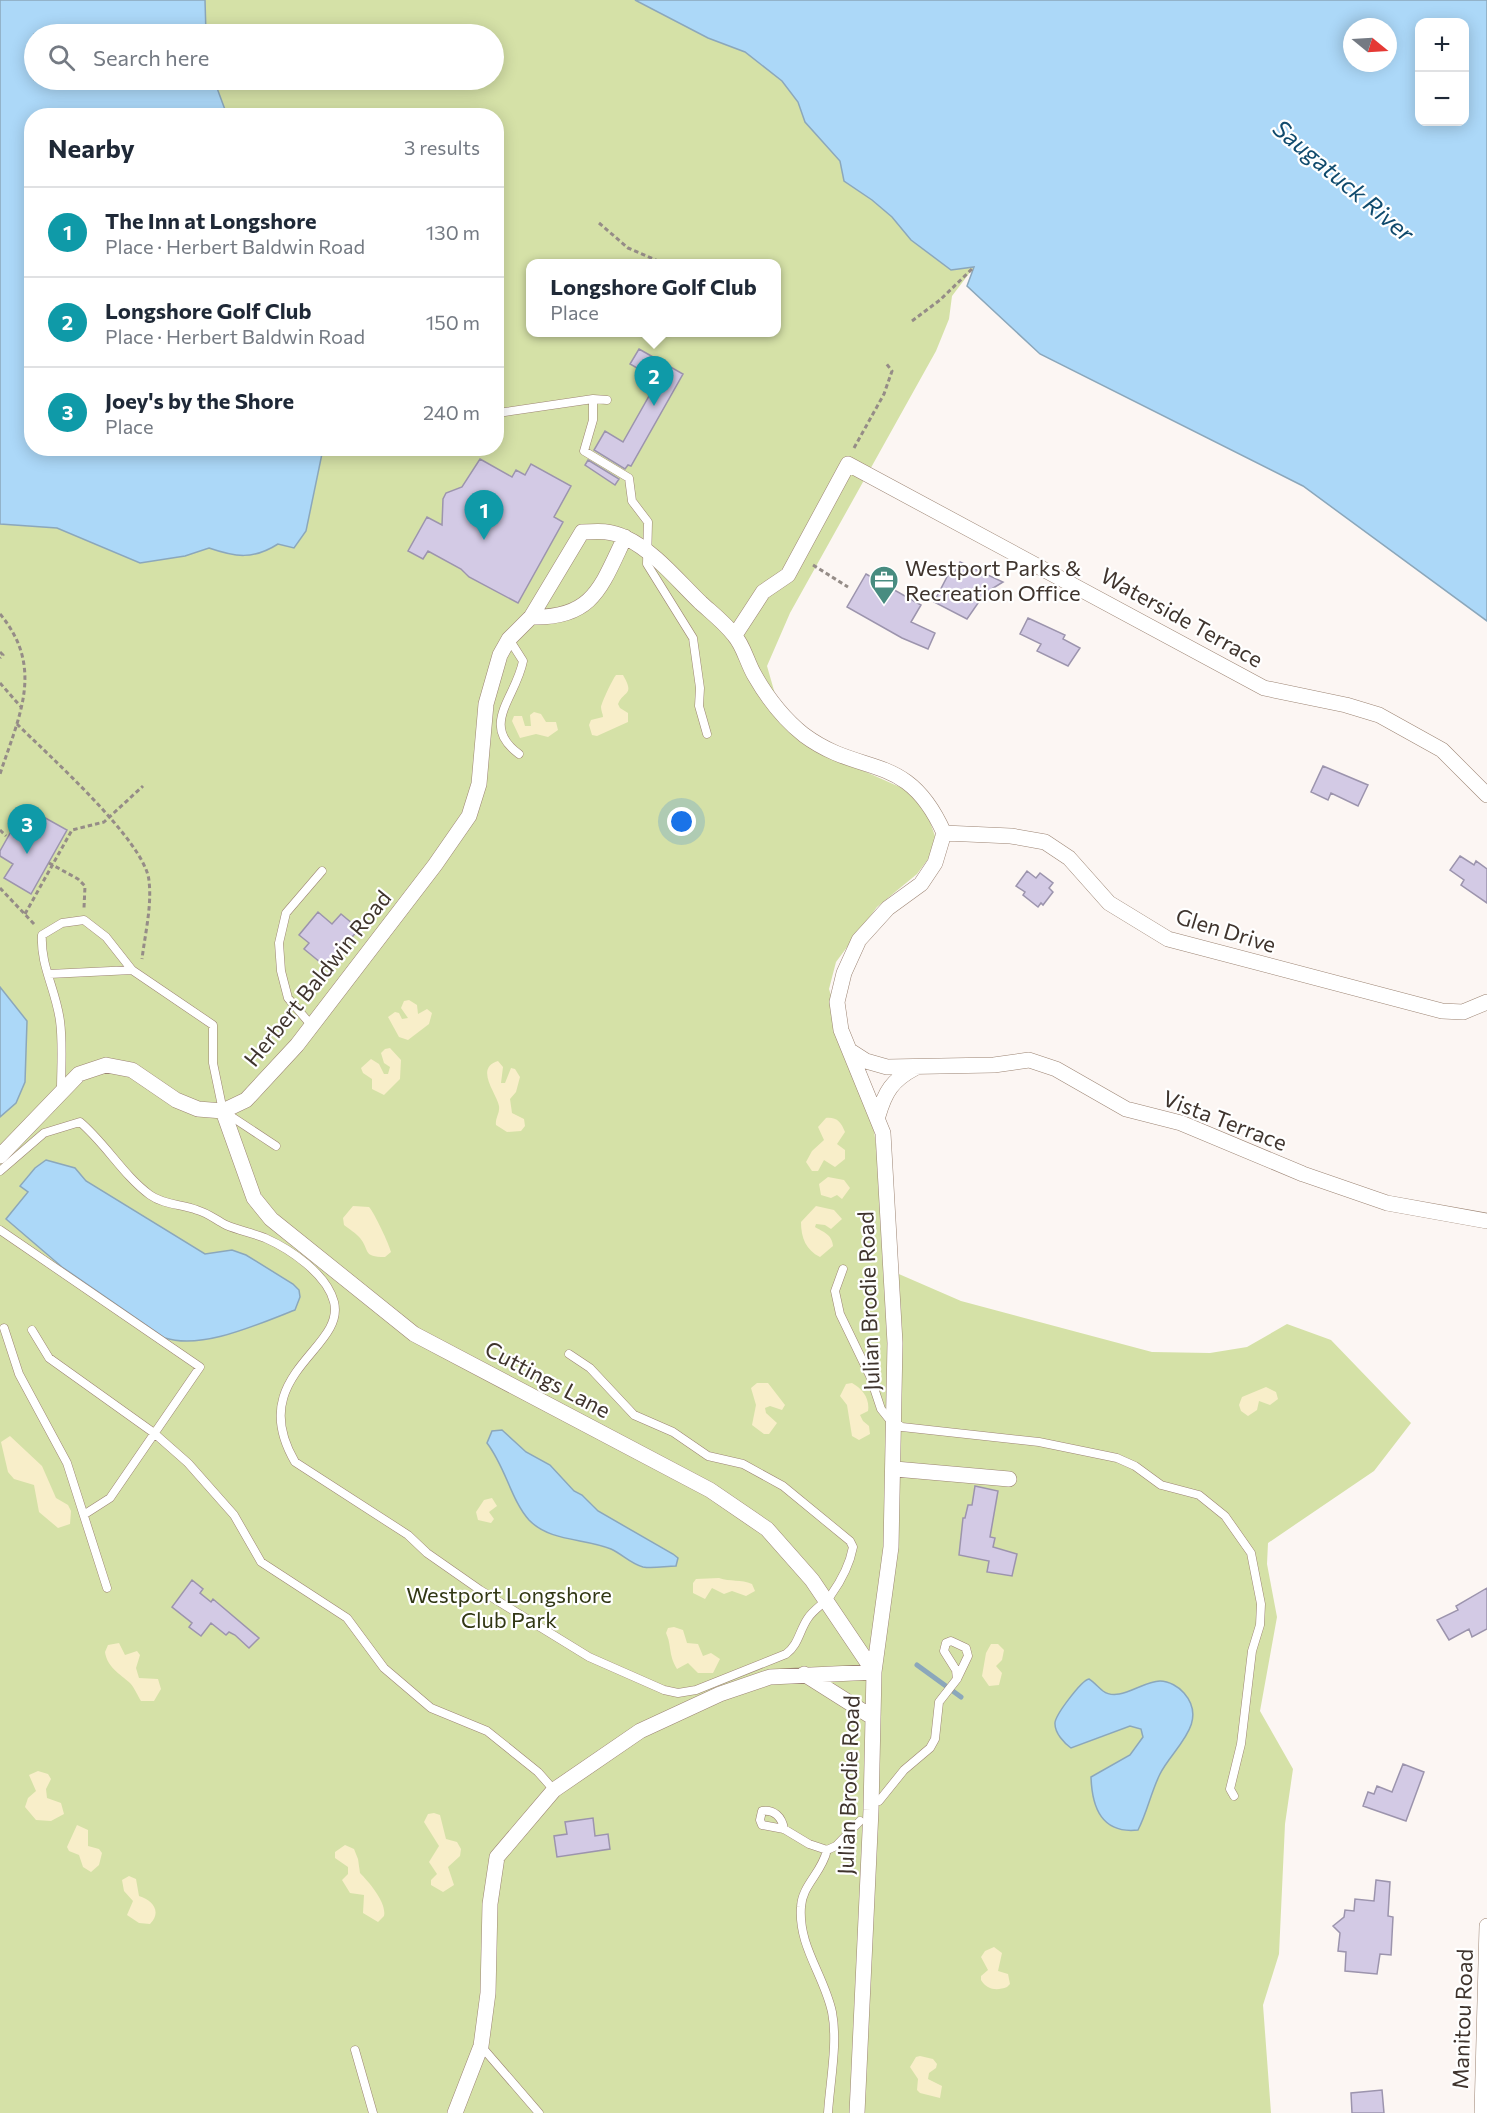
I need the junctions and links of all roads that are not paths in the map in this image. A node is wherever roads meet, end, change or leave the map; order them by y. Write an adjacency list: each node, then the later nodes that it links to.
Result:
1 (593, 399): 2 (lane); 3 (lane); 5 (lane)
2 (607, 400)
3 (504, 412)
4 (625, 537): 5 (street, Herbert Baldwin Road); 6 (street); 6 (street, Herbert Baldwin Road)
5 (646, 552): 7 (street, Herbert Baldwin Road); 9 (lane)
6 (531, 617): 8 (street, Herbert Baldwin Road)
7 (735, 636): 11 (street, Waterside Terrace); 12 (street)
8 (509, 639): 10 (lane); 17 (street, Herbert Baldwin Road)
9 (707, 734)
10 (519, 754)
11 (1487, 795)
12 (944, 833): 16 (street, Glen Drive); 18 (street, Julian Brodie Road)
13 (322, 872): 17 (lane)
14 (132, 970): 15 (lane); 15 (lane); 21 (lane)
15 (49, 974): 20 (lane)
16 (1487, 1002)
17 (312, 1026): 21 (street, Herbert Baldwin Road)
18 (852, 1052): 19 (street, Vista Terrace); 22 (street, Julian Brodie Road)
19 (917, 1066): 22 (street); 26 (street, Vista Terrace)
20 (61, 1092): 21 (street); 24 (street)
21 (223, 1111): 23 (lane); 38 (street, Cuttings Lane)
22 (878, 1116): 32 (street, Julian Brodie Road)
23 (276, 1146)
24 (0, 1156)
25 (0, 1171): 38 (lane)
26 (1487, 1221)
27 (0, 1230): 33 (lane)
28 (843, 1269): 32 (lane)
29 (4, 1328): 36 (lane)
30 (32, 1330): 33 (lane)
31 (569, 1354): 38 (lane)
32 (894, 1421): 34 (street, Julian Brodie Road); 44 (lane)
33 (154, 1433): 36 (lane); 43 (lane)
34 (895, 1469): 35 (street); 39 (street, Julian Brodie Road)
35 (1009, 1479)
36 (85, 1514): 37 (lane)
37 (107, 1588)
38 (825, 1601): 39 (street, Cuttings Lane)
39 (874, 1672): 40 (street); 42 (street, Julian Brodie Road)
40 (804, 1674): 42 (street); 43 (street)
41 (957, 1679): 41 (lane); 45 (lane)
42 (872, 1716): 56 (street, Julian Brodie Road)
43 (554, 1790): 50 (street)
44 (1234, 1797)
45 (879, 1801)
46 (860, 1821): 48 (lane)
47 (784, 1829): 48 (lane)
48 (827, 1850): 55 (lane)
49 (1487, 1926): 57 (street, Manitou Road)
50 (481, 2046): 53 (street); 54 (lane)
51 (355, 2050): 52 (lane)
52 (373, 2113)
53 (455, 2113)
54 (539, 2113)
55 (828, 2113)
56 (857, 2113)
57 (1482, 2113)

